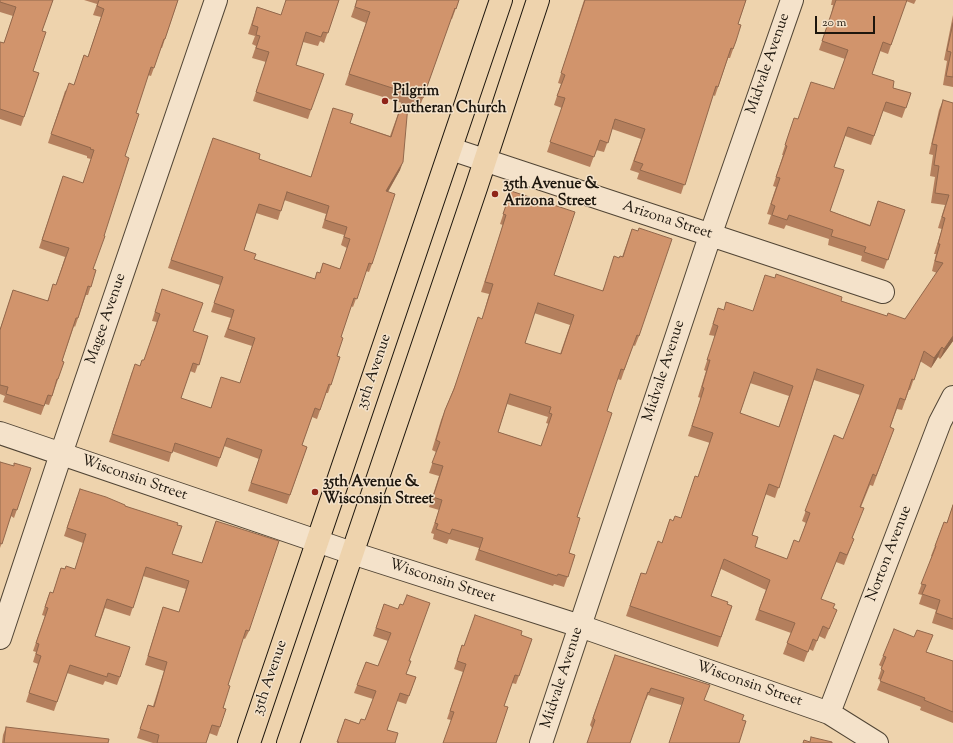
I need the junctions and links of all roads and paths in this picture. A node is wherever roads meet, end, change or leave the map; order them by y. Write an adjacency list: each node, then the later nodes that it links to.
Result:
1 (216, 0): 11 (street, Magee Avenue)
2 (501, 0): 5 (main road, 35th Avenue)
3 (538, 0): 6 (main road)
4 (792, 0): 7 (street, Midvale Avenue)
5 (451, 149): 6 (street, Arizona Street); 12 (main road, 35th Avenue)
6 (485, 160): 7 (street, Arizona Street); 13 (main road)
7 (710, 236): 8 (street, Arizona Street); 14 (street, Midvale Avenue)
8 (883, 292)
9 (953, 397): 16 (street, Norton Avenue)
10 (0, 433): 11 (street, Wisconsin Street)
11 (61, 454): 12 (street, Wisconsin Street); 15 (street, Magee Avenue)
12 (318, 541): 13 (street, Wisconsin Street); 17 (main road, 35th Avenue)
13 (352, 553): 14 (street, Wisconsin Street); 18 (main road)
14 (580, 626): 16 (street, Wisconsin Street); 19 (street, Midvale Avenue)
15 (0, 638)
16 (829, 713): 20 (street, Wisconsin Street)
17 (249, 743)
18 (288, 743)
19 (541, 743)
20 (877, 743)

